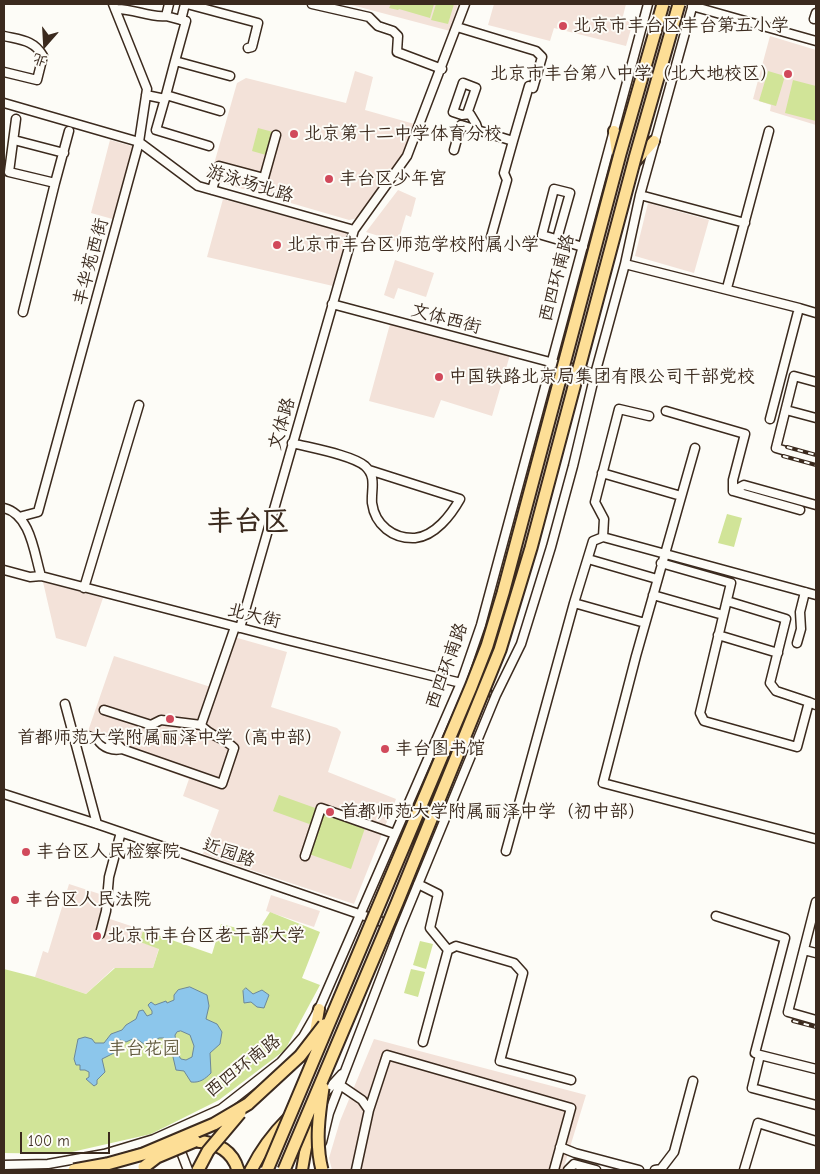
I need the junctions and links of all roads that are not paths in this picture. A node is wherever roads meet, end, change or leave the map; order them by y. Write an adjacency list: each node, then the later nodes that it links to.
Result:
1 (169, 4): 11 (street)
2 (189, 4): 12 (street); 16 (street)
3 (312, 4): 18 (street)
4 (465, 4): 13 (street, 文体路)
5 (648, 4): 29 (street, 西四环南路)
6 (663, 4): 89 (highway, 西四环南路, bridge)
7 (679, 4): 78 (highway, bridge)
8 (693, 5): 10 (street); 34 (street)
9 (114, 6): 11 (street); 21 (street, 丰华苑西街)
10 (720, 8): 15 (street)
11 (166, 16): 12 (street)
12 (181, 20): 17 (street)
13 (457, 27): 18 (street, 文体路); 33 (street)
14 (4, 36): 19 (street)
15 (816, 41)
16 (248, 48)
17 (175, 61): 20 (street); 22 (street)
18 (442, 68): 44 (street, 文体路)
19 (4, 72)
20 (230, 76)
21 (146, 95): 22 (street); 35 (street, 丰华苑西街)
22 (166, 97): 24 (street); 36 (street)
23 (4, 103): 35 (street, 游泳场北路)
24 (220, 111)
25 (468, 114): 27 (street)
26 (16, 119): 32 (street)
27 (478, 130): 33 (street); 37 (street)
28 (69, 131): 38 (street)
29 (614, 131): 47 (street, 西四环南路); 55 (main road, 西四环南路)
30 (769, 131): 43 (street)
31 (276, 135): 41 (street)
32 (14, 140): 38 (street); 39 (street)
33 (513, 140): 45 (street)
34 (654, 141): 42 (street); 56 (main road)
35 (139, 142): 41 (street, 游泳场北路); 75 (street, 丰华苑西街)
36 (209, 146)
37 (454, 150)
38 (64, 153): 40 (street)
39 (6, 171): 40 (street)
40 (55, 183): 52 (street)
41 (212, 190): 44 (street, 游泳场北路)
42 (640, 195): 43 (street); 48 (street)
43 (745, 223): 49 (street)
44 (354, 230): 50 (street, 文体路)
45 (491, 237)
46 (557, 239): 46 (street); 47 (street)
47 (583, 247): 54 (street, 西四环南路)
48 (626, 264): 49 (street); 57 (street)
49 (728, 288): 51 (street)
50 (332, 304): 54 (street, 文体西街); 65 (street, 文体路)
51 (799, 308): 53 (street); 63 (street)
52 (23, 312)
53 (816, 313)
54 (552, 363): 55 (street, 文体西街); 100 (street, 西四环南路)
55 (563, 366): 56 (street, 文体西街); 89 (main road, 西四环南路)
56 (578, 370): 57 (street, 文体西街); 78 (main road)
57 (595, 374): 102 (street)
58 (816, 382): 60 (street)
59 (139, 405): 85 (street)
60 (786, 410): 64 (street); 67 (street)
61 (666, 411): 70 (street)
62 (649, 416): 69 (street)
63 (770, 418)
64 (816, 418)
65 (292, 444): 68 (street); 95 (street, 文体路)
66 (695, 448): 71 (street)
67 (816, 460)
68 (369, 470): 68 (street)
69 (602, 473): 71 (street); 76 (street)
70 (733, 490): 72 (street); 74 (street)
71 (681, 496): 77 (street)
72 (816, 505)
73 (4, 508): 75 (street)
74 (800, 510)
75 (19, 517): 82 (street)
76 (603, 537): 77 (street); 79 (street)
77 (664, 553): 80 (street); 86 (street)
78 (529, 556): 84 (highway, bridge)
79 (588, 558): 83 (street); 91 (street)
80 (661, 563): 83 (street); 90 (street)
81 (4, 570): 82 (street, 北大街)
82 (41, 576): 85 (street, 北大街)
83 (657, 579): 87 (street)
84 (522, 580): 92 (main road)
85 (84, 588): 95 (street, 北大街)
86 (805, 592): 88 (street); 98 (street)
87 (653, 594): 93 (street); 94 (street)
88 (816, 595)
89 (502, 597): 96 (highway, 西四环南路, bridge)
90 (727, 601): 93 (street); 99 (street)
91 (574, 604): 94 (street); 113 (street)
92 (511, 614): 101 (main road); 134 (highway, bridge)
93 (723, 615): 97 (street)
94 (645, 623): 112 (street)
95 (237, 627): 100 (street, 北大街); 106 (street, 文体路)
96 (492, 628): 100 (main road, 西四环南路); 127 (highway, 西四环南路, bridge)
97 (718, 635): 99 (street); 103 (street)
98 (797, 643)
99 (778, 653): 103 (street)
100 (466, 684): 101 (street, 北大街); 111 (street, 西四环南路); 119 (main road, 西四环南路)
101 (484, 691): 102 (street, 北大街); 120 (main road)
102 (496, 695): 115 (street)
103 (813, 703)
104 (65, 704): 107 (street)
105 (104, 710): 106 (street)
106 (201, 725): 107 (street)
107 (74, 736): 109 (street)
108 (4, 794): 109 (street, 近园路)
109 (97, 824): 110 (street, 近园路)
110 (121, 832): 117 (street, 近园路); 122 (street)
111 (395, 834): 114 (street); 117 (street, 西四环南路)
112 (816, 840)
113 (506, 851)
114 (305, 856)
115 (418, 884): 121 (street); 123 (street)
116 (816, 902): 124 (street)
117 (360, 914): 119 (street, 近园路); 126 (street, 西四环南路)
118 (716, 916): 130 (street)
119 (372, 919): 120 (street, 近园路); 132 (main road, 西四环南路)
120 (388, 924): 121 (street, 近园路); 140 (main road)
121 (400, 928): 133 (street)
122 (100, 934)
123 (448, 950): 129 (street); 135 (street)
124 (804, 950): 125 (street); 128 (street)
125 (816, 953)
126 (319, 1009): 132 (main road); 143 (street, 西四环南路)
127 (332, 1014): 138 (highway, bridge); 155 (highway, 西四环南路, bridge)
128 (816, 1020)
129 (423, 1042)
130 (760, 1055): 131 (street); 139 (street)
131 (816, 1069)
132 (309, 1070): 142 (main road, 西四环南路)
133 (345, 1070): 137 (street); 140 (street)
134 (326, 1072): 156 (highway, bridge); 159 (highway, bridge)
135 (571, 1080)
136 (693, 1081): 165 (street)
137 (340, 1086): 141 (street); 158 (street)
138 (248, 1104): 150 (highway, bridge); 152 (highway, bridge)
139 (816, 1105)
140 (313, 1106): 157 (main road)
141 (369, 1110): 145 (street); 160 (street)
142 (288, 1119): 154 (highway)
143 (173, 1130): 147 (street, 西四环南路); 151 (street)
144 (816, 1141): 166 (street)
145 (560, 1147): 161 (street); 164 (street)
146 (4, 1165): 148 (street, 西四环南路)
147 (48, 1167): 148 (street, 西四环南路)
148 (19, 1168)
149 (143, 1169): 153 (highway, bridge)
150 (74, 1170)
151 (188, 1170)
152 (198, 1170)
153 (238, 1170)
154 (251, 1170)
155 (267, 1170)
156 (284, 1170)
157 (302, 1170)
158 (316, 1170)
159 (322, 1170)
160 (356, 1170)
161 (554, 1170)
162 (568, 1170): 163 (street)
163 (596, 1170)
164 (639, 1170)
165 (655, 1170)
166 (744, 1170)

